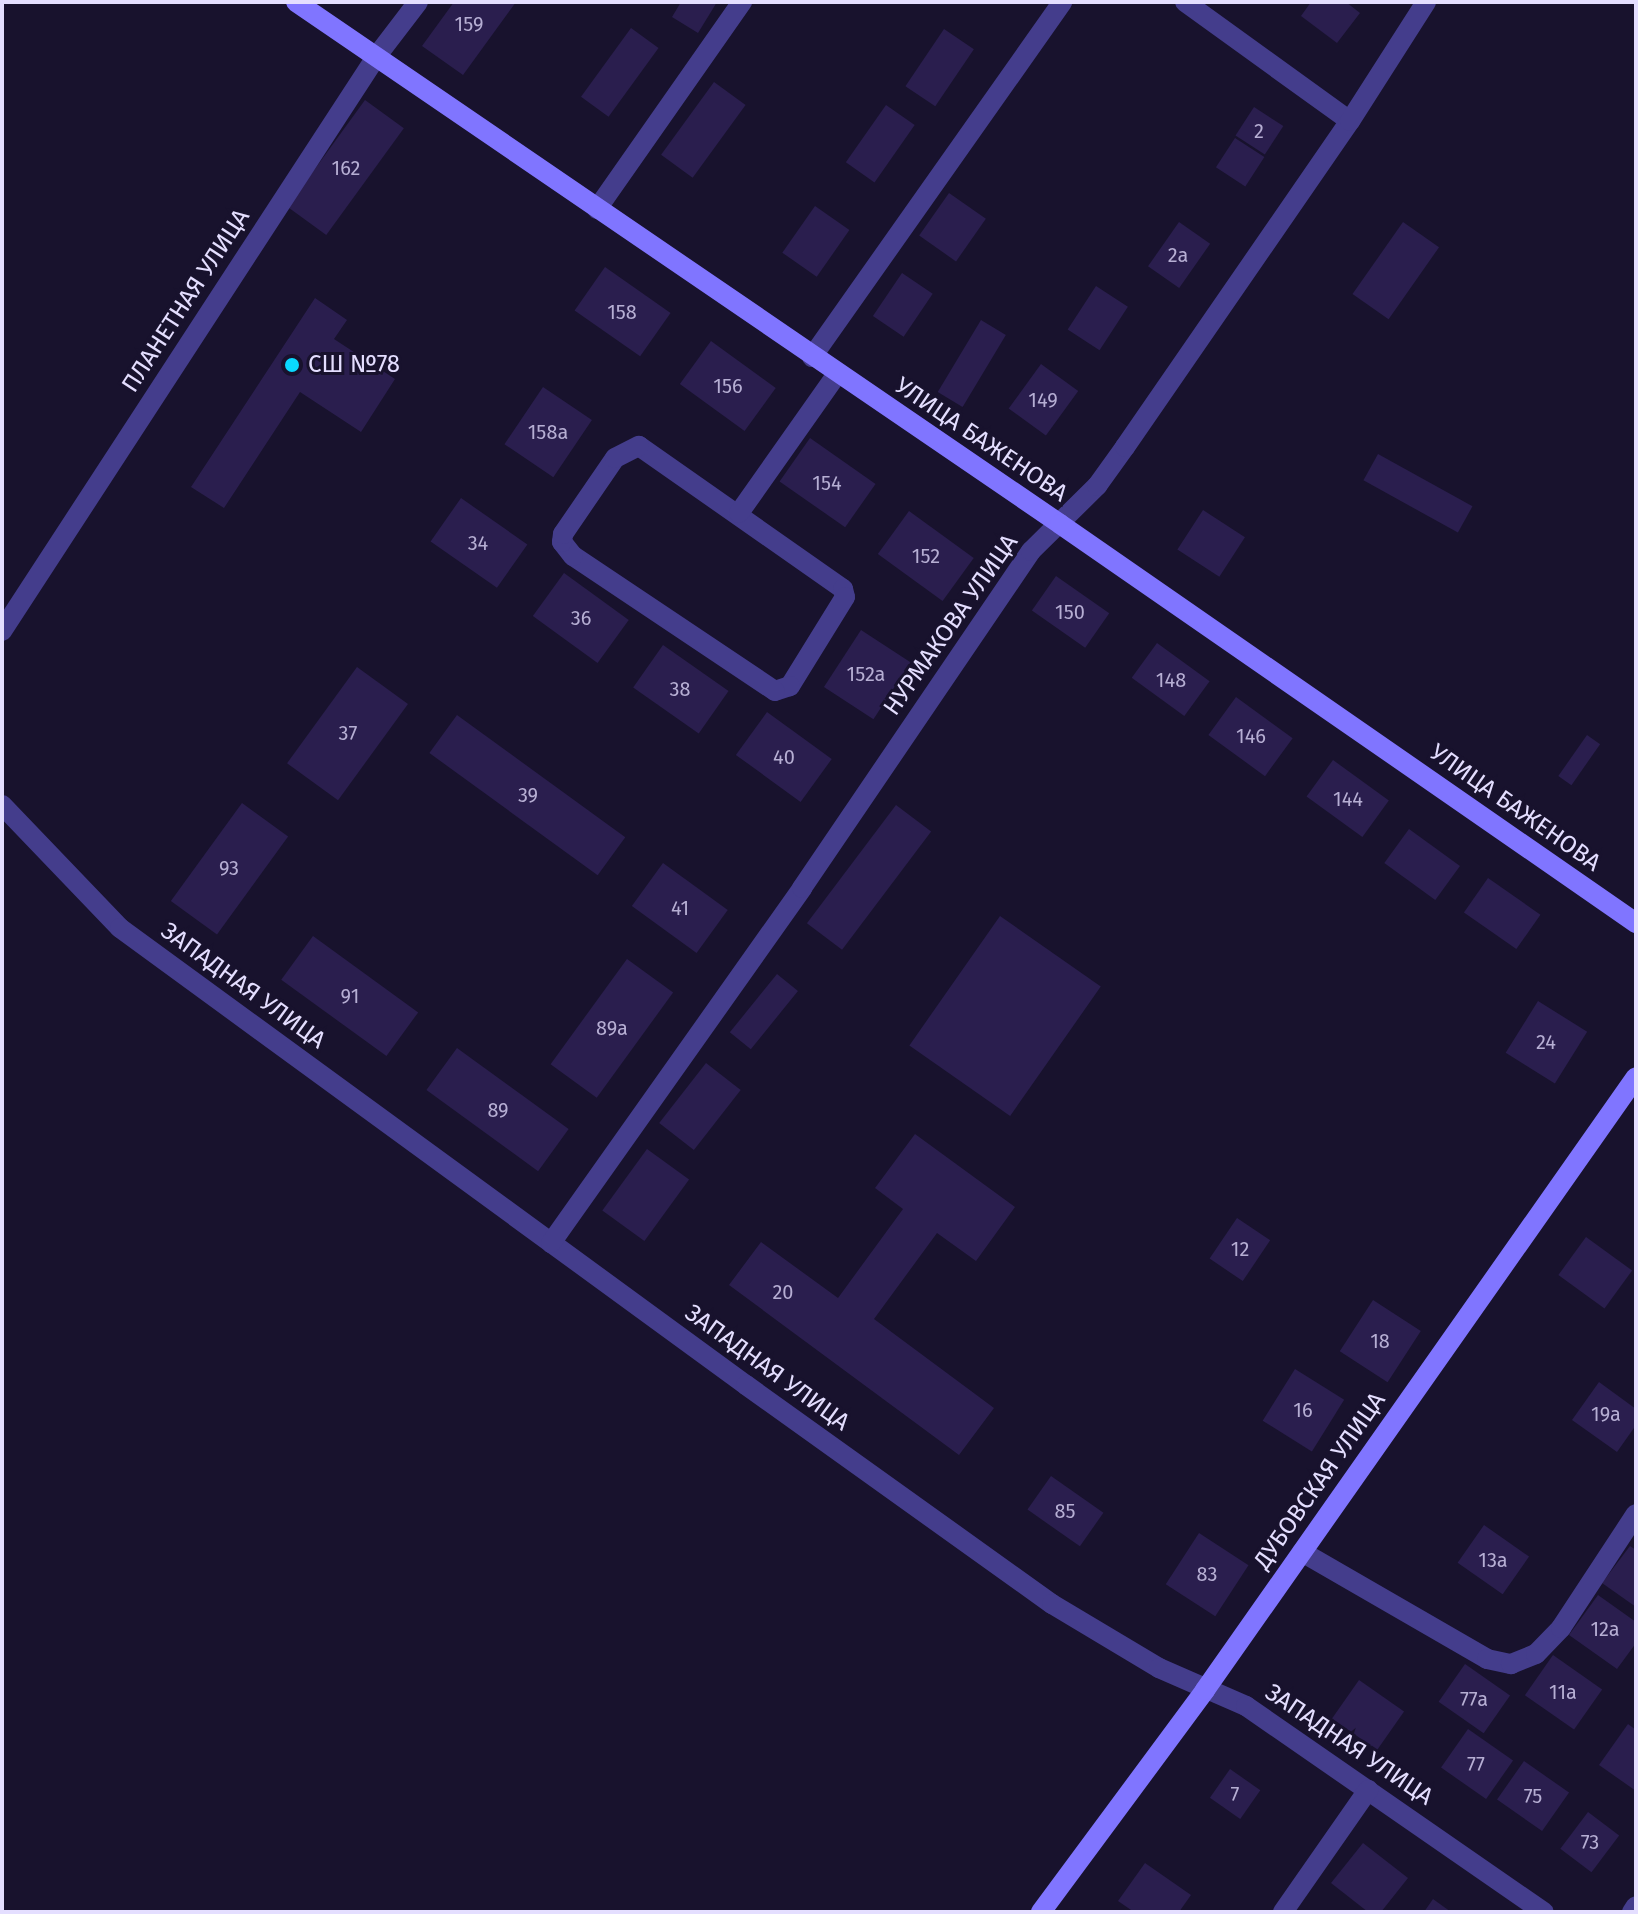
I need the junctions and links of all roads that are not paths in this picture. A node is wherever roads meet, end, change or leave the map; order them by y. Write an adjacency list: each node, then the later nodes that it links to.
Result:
1 (296, 2): 7 (main road, УЛИЦА БАЖЕНОВА)
2 (418, 2): 7 (street, ПЛАНЕТНАЯ УЛИЦА)
3 (742, 2): 9 (street)
4 (1062, 2): 10 (street)
5 (1185, 2): 8 (street)
6 (1426, 2): 8 (street, НУРМАКОВА УЛИЦА)
7 (376, 57): 9 (main road, УЛИЦА БАЖЕНОВА); 14 (street, ПЛАНЕТНАЯ УЛИЦА)
8 (1350, 121): 13 (street, НУРМАКОВА УЛИЦА)
9 (597, 209): 10 (main road, УЛИЦА БАЖЕНОВА)
10 (812, 357): 11 (main road, УЛИЦА БАЖЕНОВА)
11 (837, 374): 12 (street); 13 (main road, УЛИЦА БАЖЕНОВА)
12 (739, 513): 12 (street)
13 (1060, 524): 16 (main road, УЛИЦА БАЖЕНОВА); 18 (street, НУРМАКОВА УЛИЦА)
14 (2, 631)
15 (2, 805): 18 (street, ЗАПАДНАЯ УЛИЦА)
16 (1636, 923)
17 (1636, 1077): 20 (main road, ДУБОВСКАЯ УЛИЦА)
18 (551, 1243): 21 (street, ЗАПАДНАЯ УЛИЦА)
19 (1636, 1514): 20 (street)
20 (1302, 1552): 21 (main road, ДУБОВСКАЯ УЛИЦА)
21 (1205, 1690): 22 (street, ЗАПАДНАЯ УЛИЦА); 24 (main road, ДУБОВСКАЯ УЛИЦА)
22 (1368, 1790): 25 (street); 26 (street, ЗАПАДНАЯ УЛИЦА)
23 (1636, 1906): 27 (street)
24 (1041, 1912)
25 (1283, 1912)
26 (1544, 1912)
27 (1632, 1912)

